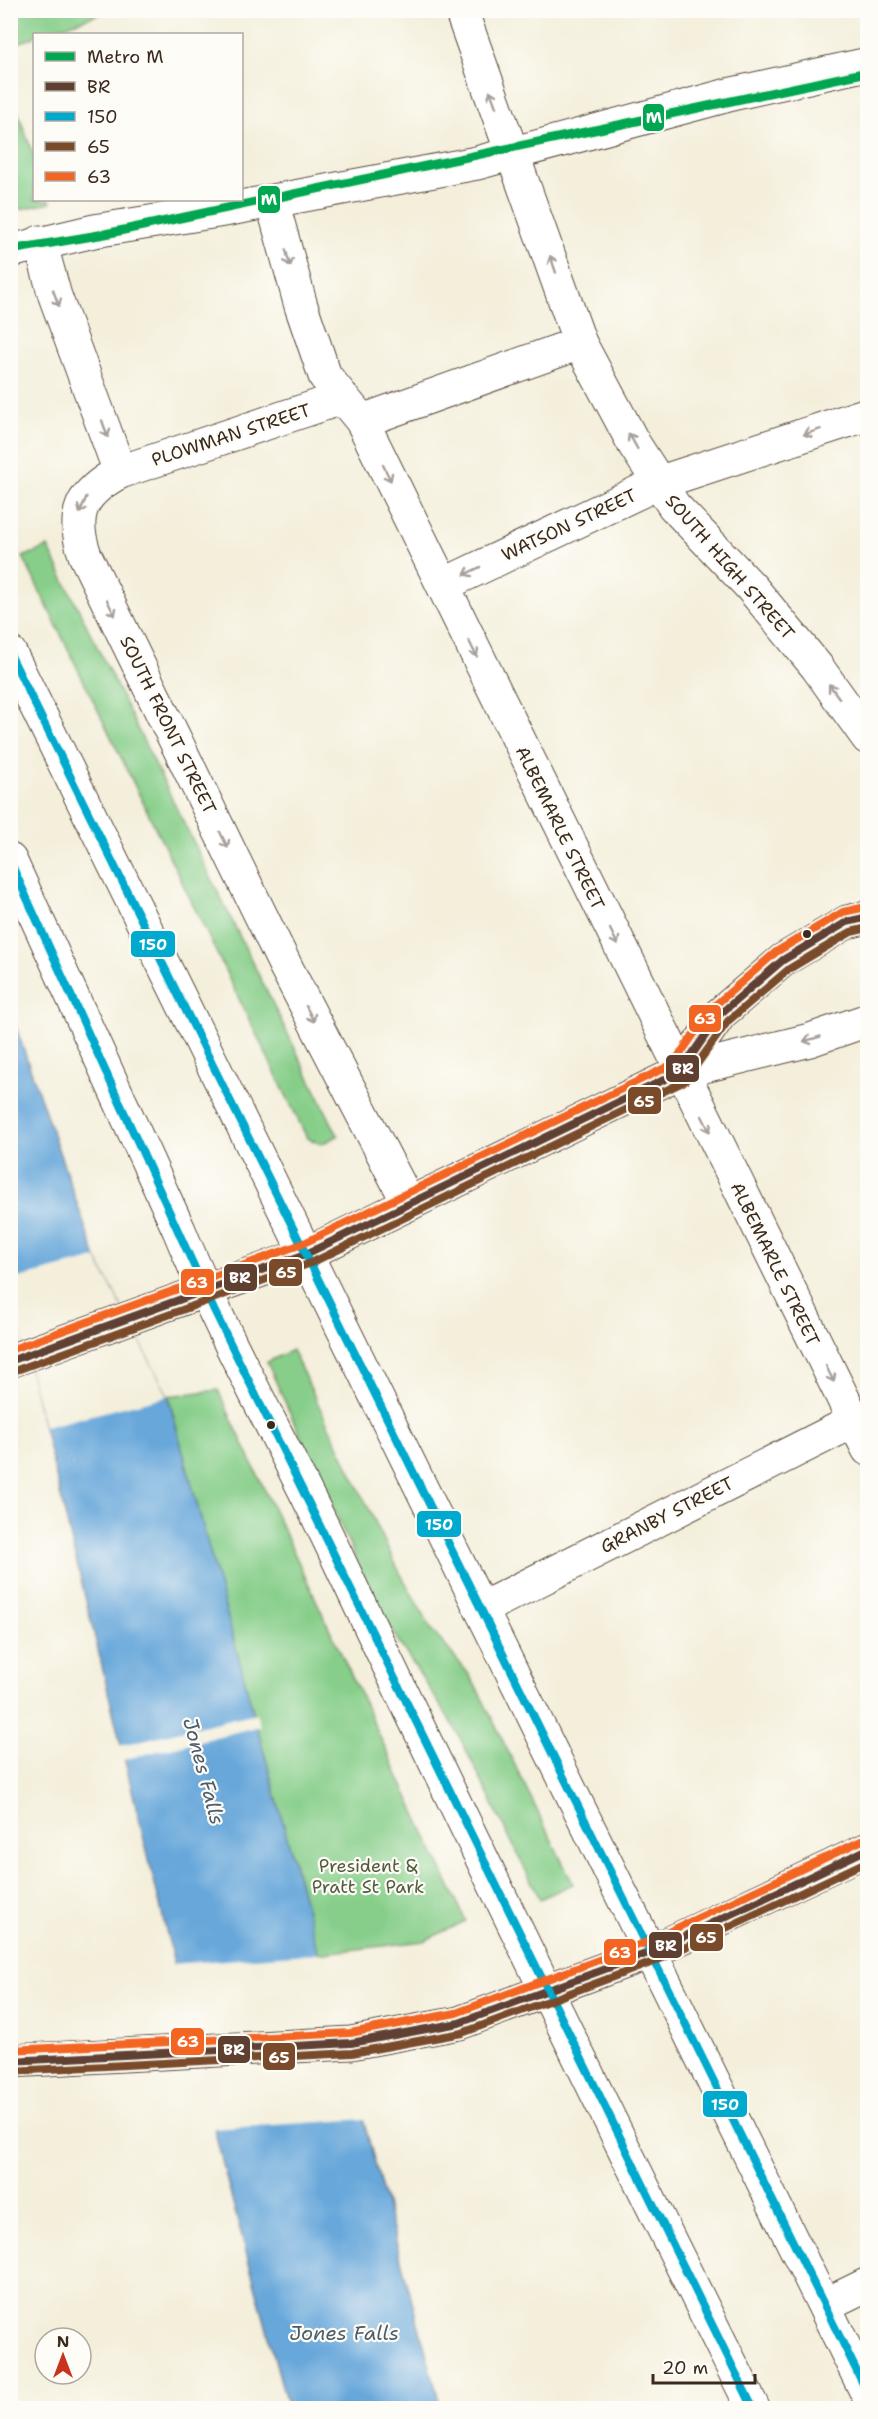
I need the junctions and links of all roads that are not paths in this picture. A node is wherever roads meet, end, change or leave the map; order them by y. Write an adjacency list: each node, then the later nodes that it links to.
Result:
1 (461, 10): 3 (main road, SOUTH HIGH STREET, one-way to 1)
2 (867, 64): 3 (main road)
3 (513, 153): 4 (main road); 6 (main road, SOUTH HIGH STREET, one-way to 3)
4 (272, 201): 5 (main road); 7 (main road, ALBEMARLE STREET, one-way to 7)
5 (25, 246): 9 (main road, one-way to 9)
6 (580, 343): 7 (main road, PLOWMAN STREET); 10 (main road, SOUTH HIGH STREET, one-way to 6)
7 (352, 410): 9 (main road, PLOWMAN STREET); 11 (main road, ALBEMARLE STREET, one-way to 11)
8 (867, 414): 10 (main road, WATSON STREET, one-way to 10)
9 (120, 472): 18 (main road, SOUTH FRONT STREET, one-way to 18)
10 (658, 483): 11 (main road, WATSON STREET, one-way to 11); 13 (main road, SOUTH HIGH STREET, one-way to 10)
11 (443, 585): 17 (main road, ALBEMARLE STREET, one-way to 17)
12 (10, 652): 19 (main road)
13 (867, 738)
14 (10, 860): 20 (main road)
15 (867, 917): 17 (main road)
16 (867, 1020): 17 (main road, one-way to 17)
17 (680, 1072): 18 (main road); 22 (main road, ALBEMARLE STREET, one-way to 22)
18 (410, 1204): 19 (main road)
19 (306, 1254): 20 (main road); 23 (main road)
20 (204, 1292): 21 (main road); 26 (main road)
21 (18, 1358)
22 (861, 1435): 23 (main road, GRANBY STREET)
23 (480, 1609): 25 (main road)
24 (867, 1849): 25 (main road)
25 (651, 1952): 26 (main road); 29 (main road)
26 (546, 1993): 27 (main road); 31 (main road)
27 (10, 2061)
28 (867, 2284): 29 (main road)
29 (825, 2305): 30 (main road)
30 (867, 2395)
31 (753, 2409)

